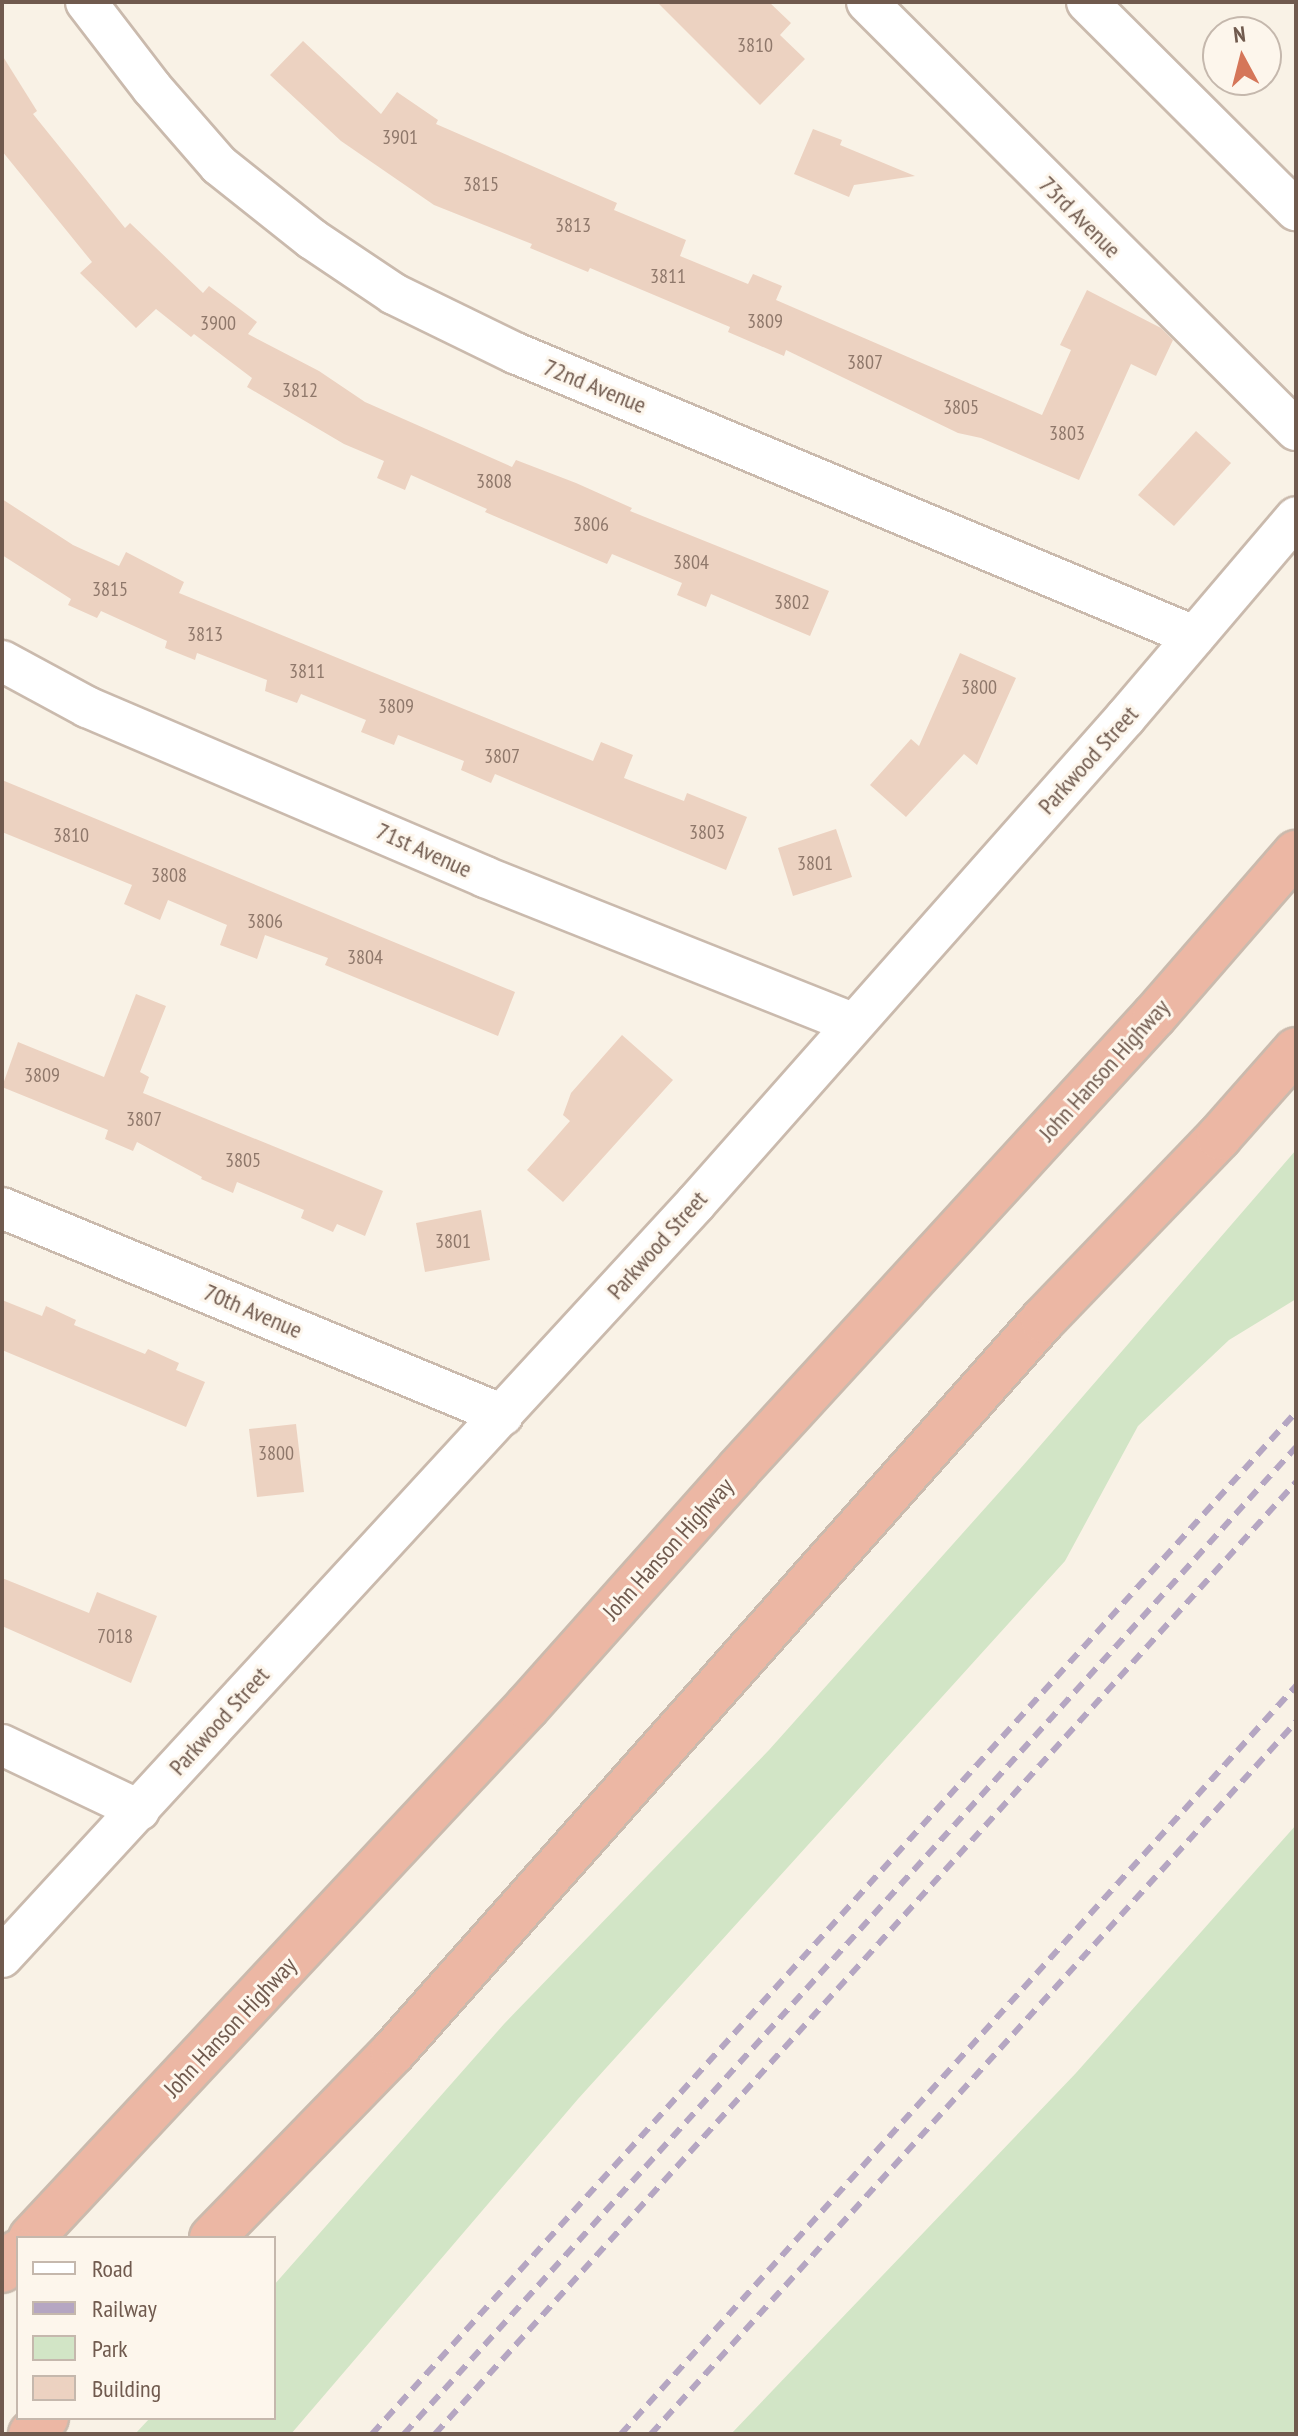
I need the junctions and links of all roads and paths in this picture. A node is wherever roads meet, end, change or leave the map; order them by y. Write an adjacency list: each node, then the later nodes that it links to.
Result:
1 (86, 2): 7 (street, 72nd Avenue)
2 (867, 2): 5 (street, 73rd Avenue)
3 (1087, 2): 4 (street)
4 (1296, 210)
5 (1296, 430)
6 (1296, 517): 7 (street, Parkwood Street)
7 (1194, 636): 10 (street, Parkwood Street)
8 (2, 661): 10 (street, 71st Avenue)
9 (1296, 853): 17 (highway, John Hanson Highway)
10 (852, 1023): 13 (street, Parkwood Street)
11 (1296, 1050): 18 (highway)
12 (2, 1208): 13 (street, 70th Avenue)
13 (503, 1415): 15 (street, Parkwood Street)
14 (2, 1745): 15 (street)
15 (139, 1810): 16 (street, Parkwood Street)
16 (2, 1957)
17 (33, 2236)
18 (214, 2236)
19 (16, 2254): 20 (highway)
20 (2, 2270)

